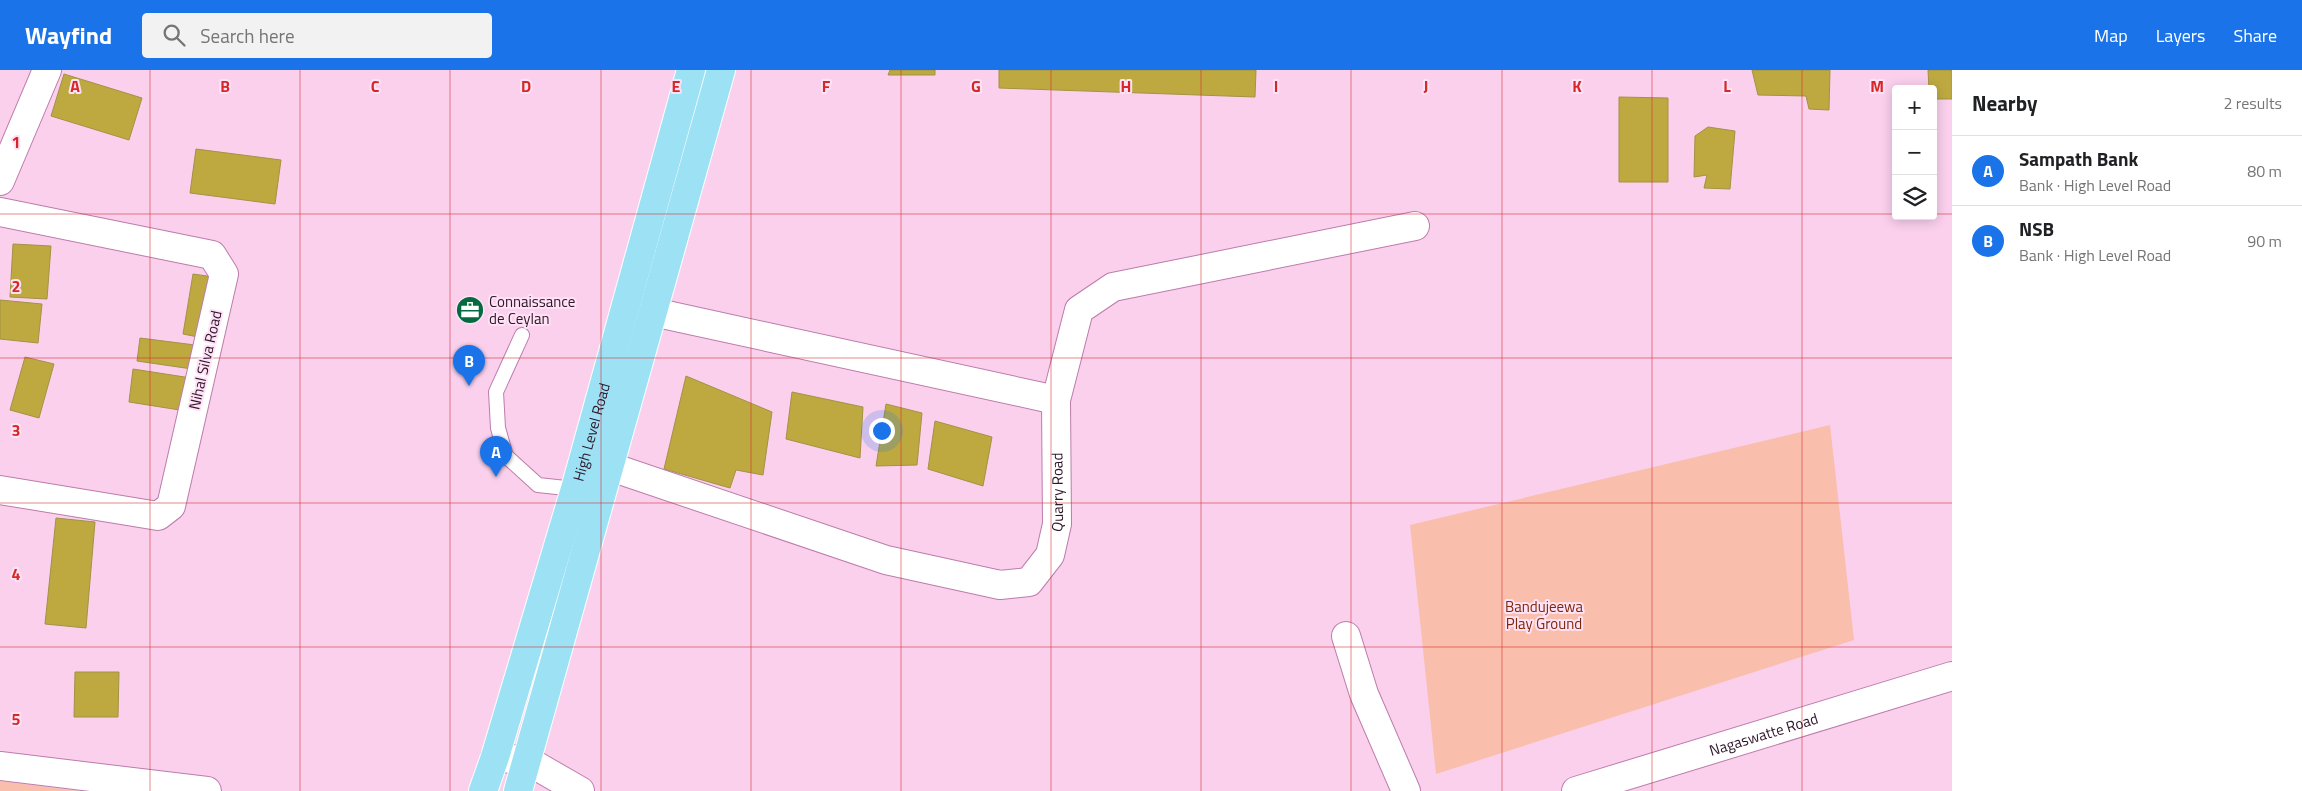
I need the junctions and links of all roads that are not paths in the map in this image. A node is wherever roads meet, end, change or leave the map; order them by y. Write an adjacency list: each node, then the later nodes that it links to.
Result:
1 (47, 70): 4 (street)
2 (692, 70): 11 (highway, High Level Road)
3 (721, 70): 7 (highway, High Level Road)
4 (0, 181)
5 (0, 212): 12 (street, Nihal Silva Road)
6 (1415, 226): 9 (street, Quarry Road)
7 (653, 312): 9 (street); 10 (highway, High Level Road)
8 (522, 334): 11 (lane)
9 (1056, 400): 10 (street, Quarry Road)
10 (611, 467): 16 (highway, High Level Road)
11 (575, 489): 15 (highway, High Level Road)
12 (0, 490)
13 (1346, 636): 22 (street)
14 (1952, 676): 23 (street, Nagaswatte Road)
15 (495, 757): 16 (street); 19 (highway, High Level Road)
16 (528, 761): 20 (highway, High Level Road); 21 (street)
17 (0, 766): 18 (street)
18 (207, 791)
19 (483, 791)
20 (518, 791)
21 (580, 791)
22 (1406, 791)
23 (1576, 791)

